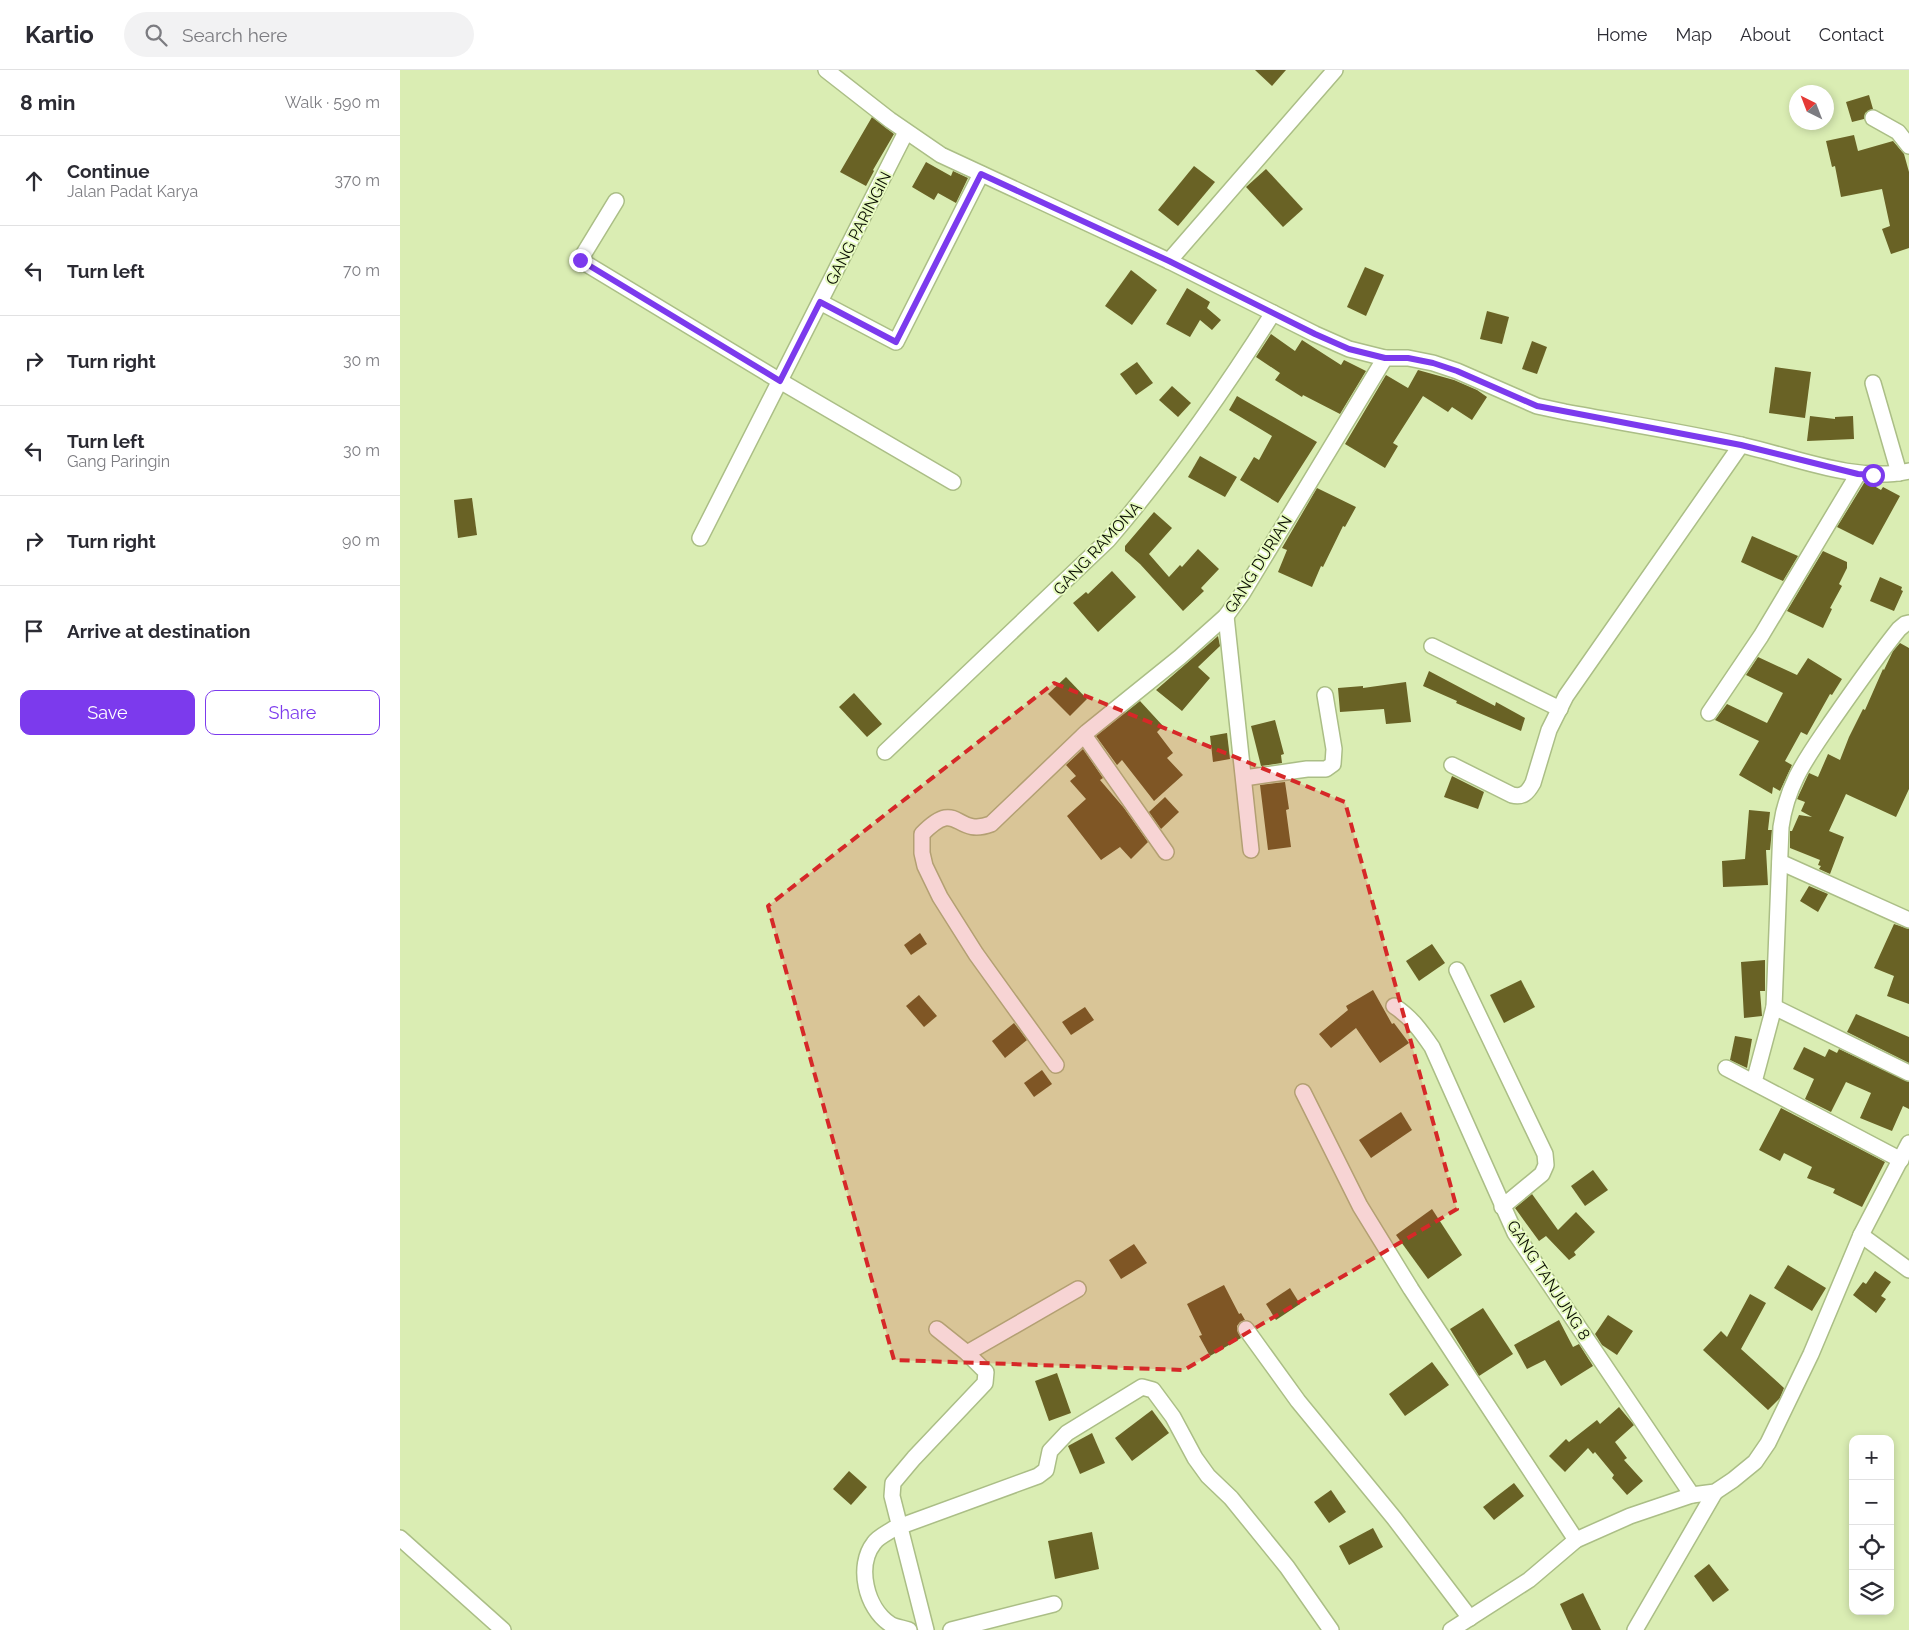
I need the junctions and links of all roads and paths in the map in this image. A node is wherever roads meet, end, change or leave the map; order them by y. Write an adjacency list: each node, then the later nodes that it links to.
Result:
1 (826, 70): 4 (street)
2 (1336, 70): 8 (street)
3 (1873, 118): 5 (street)
4 (906, 132): 6 (street); 9 (street, GANG PARINGIN)
5 (1909, 146)
6 (981, 174): 8 (street); 9 (street)
7 (616, 201): 12 (street)
8 (1169, 261): 10 (street)
9 (820, 302): 12 (street, GANG PARINGIN)
10 (1273, 313): 11 (street); 26 (street, GANG RAMONA)
11 (1385, 358): 14 (street); 19 (street, GANG DURIAN)
12 (780, 381): 17 (street); 18 (street, GANG PARINGIN)
13 (1873, 383): 15 (street)
14 (1741, 445): 16 (street); 23 (street)
15 (1904, 472): 16 (street)
16 (1858, 474): 24 (street)
17 (953, 482)
18 (700, 538)
19 (1226, 616): 25 (street, GANG DURIAN); 28 (street)
20 (1909, 623): 31 (street)
21 (1432, 646): 23 (street)
22 (1325, 695): 28 (street)
23 (1560, 708): 27 (street)
24 (1709, 713)
25 (1084, 735): 30 (street); 36 (street, GANG DURIAN)
26 (885, 752)
27 (1452, 765)
28 (1244, 778): 29 (street)
29 (1251, 850)
30 (1166, 852)
31 (1780, 862): 32 (street); 35 (street)
32 (1909, 920)
33 (1457, 970): 43 (street)
34 (1394, 1006): 43 (street, GANG TANJUNG 8)
35 (1774, 1007): 38 (street); 39 (street)
36 (1056, 1065)
37 (1726, 1068): 39 (street)
38 (1909, 1073)
39 (1754, 1082): 42 (street)
40 (1303, 1092): 53 (street)
41 (1909, 1143): 42 (street)
42 (1900, 1160): 44 (street)
43 (1502, 1207): 51 (street, GANG TANJUNG 8)
44 (1861, 1235): 45 (street); 50 (street)
45 (1909, 1270)
46 (1078, 1289): 49 (street)
47 (937, 1329): 49 (street)
48 (1246, 1329): 56 (street)
49 (967, 1353): 52 (street)
50 (1715, 1492): 51 (street); 63 (street)
51 (1692, 1494): 53 (street)
52 (900, 1527): 58 (street); 59 (street); 61 (street)
53 (1576, 1540): 56 (street)
54 (403, 1546): 57 (street)
55 (1054, 1604): 60 (street)
56 (1470, 1618): 62 (street)
57 (503, 1630)
58 (908, 1630)
59 (926, 1630)
60 (951, 1630)
61 (1331, 1630)
62 (1451, 1630)
63 (1635, 1630)

